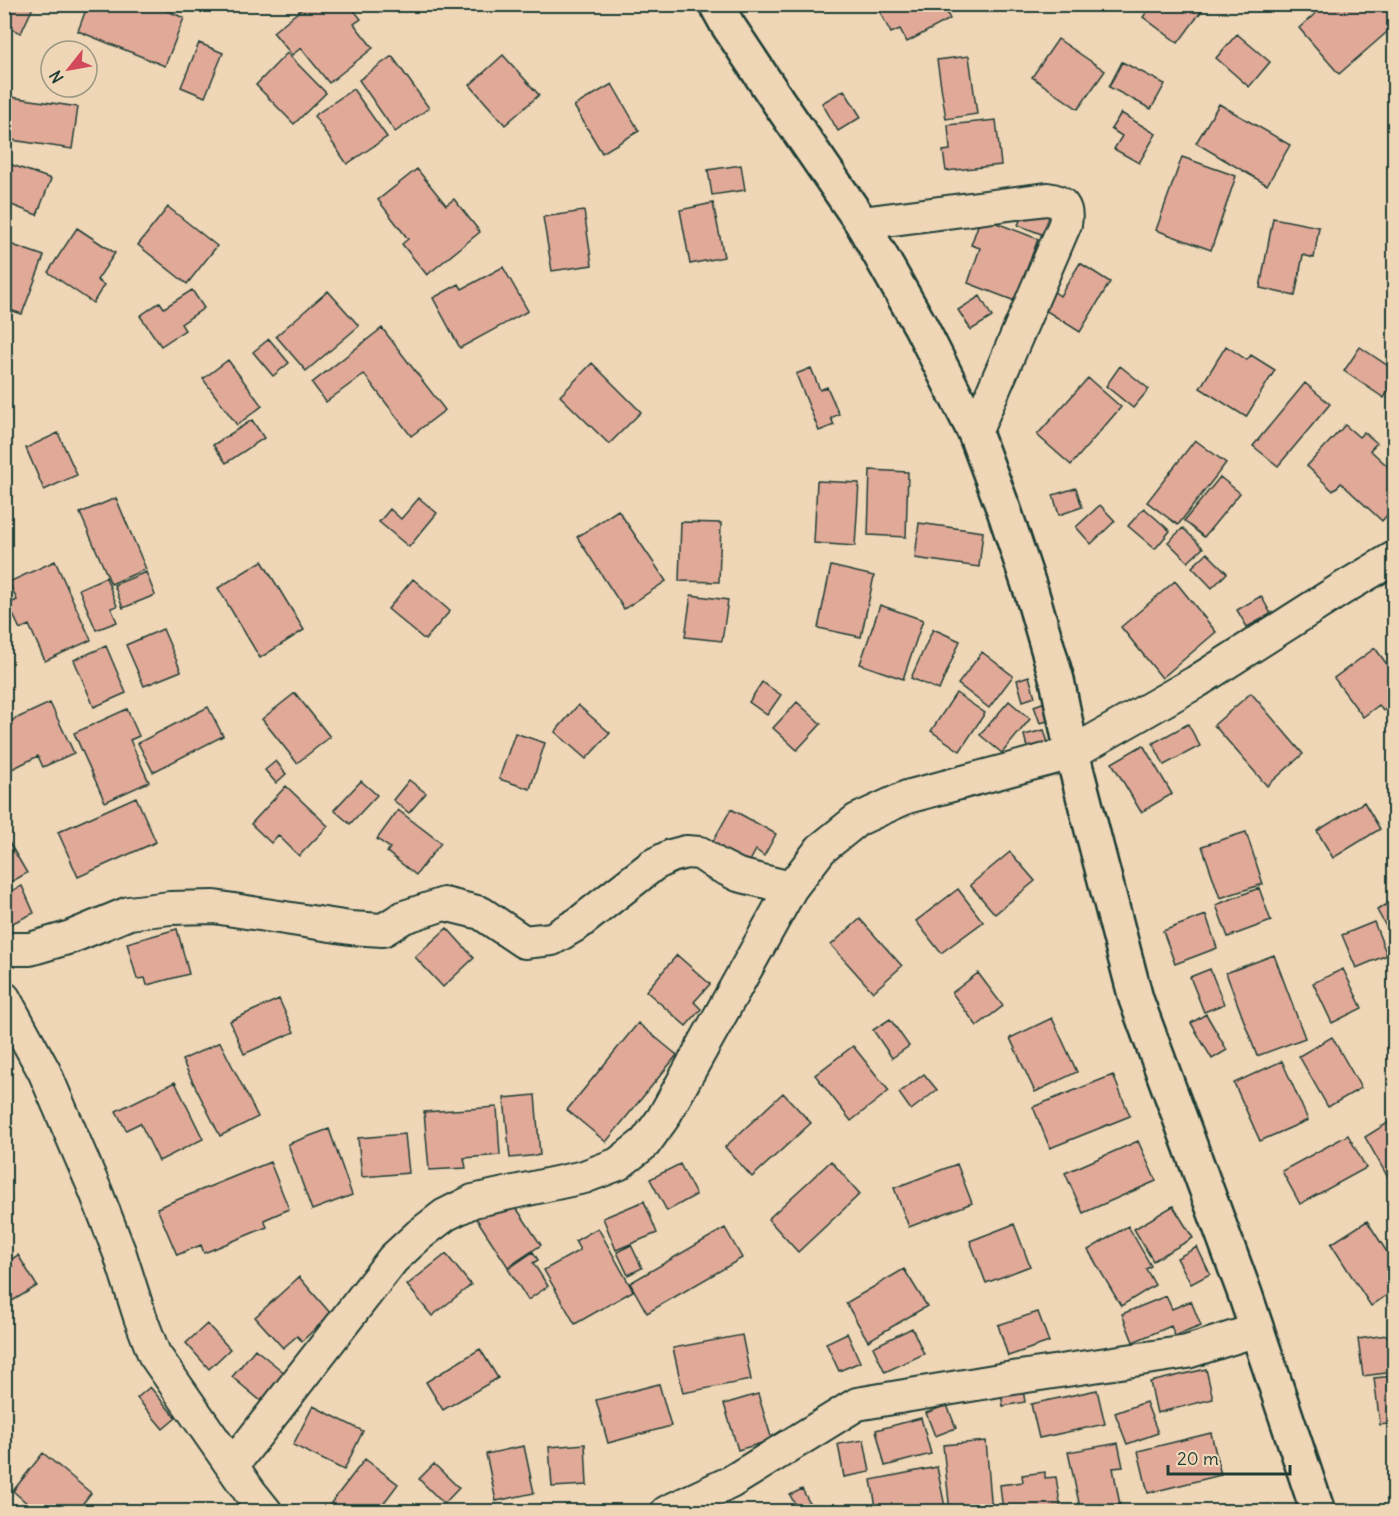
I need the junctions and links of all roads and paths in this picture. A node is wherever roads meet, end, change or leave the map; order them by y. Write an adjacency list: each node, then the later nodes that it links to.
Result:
1 (716, 4): 2 (street)
2 (862, 223): 3 (street); 3 (street)
3 (975, 433): 5 (street)
4 (1395, 558): 5 (street)
5 (1072, 753): 6 (street); 9 (street)
6 (791, 888): 7 (street); 10 (street)
7 (4, 949)
8 (4, 998): 10 (street)
9 (1257, 1330): 12 (street); 13 (street)
10 (232, 1466): 11 (street)
11 (266, 1512)
12 (667, 1512)
13 (1318, 1512)

